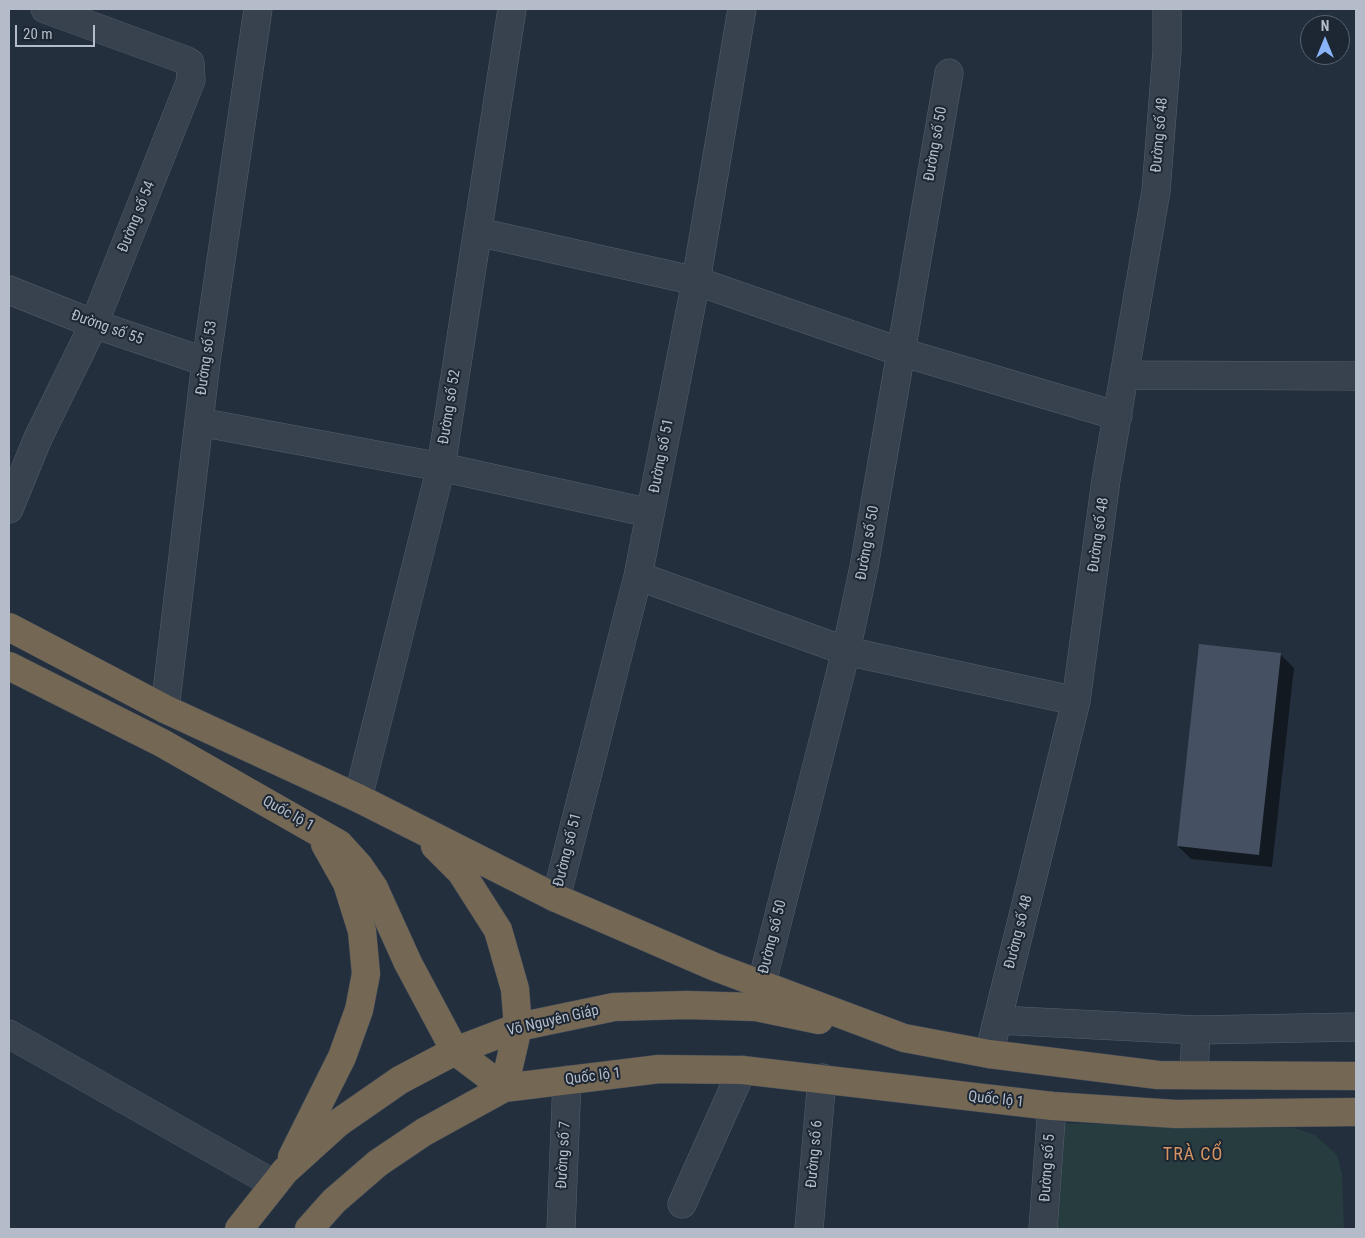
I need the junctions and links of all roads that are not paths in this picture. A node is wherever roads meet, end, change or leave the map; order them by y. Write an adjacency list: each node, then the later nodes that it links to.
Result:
1 (45, 9): 10 (street, Đường số 54)
2 (258, 9): 12 (street, Đường số 53)
3 (512, 9): 7 (street, Đường số 52)
4 (742, 9): 8 (street, Đường số 51)
5 (1168, 9): 13 (street, Đường số 48)
6 (949, 73): 11 (street, Đường số 50)
7 (478, 232): 8 (street); 17 (street, Đường số 52)
8 (696, 281): 11 (street); 19 (street, Đường số 51)
9 (9, 290): 10 (street, Đường số 55)
10 (94, 324): 12 (street, Đường số 55); 18 (street, Đường số 54)
11 (901, 352): 15 (street); 22 (street, Đường số 50)
12 (206, 362): 16 (street, Đường số 53)
13 (1125, 375): 14 (street); 15 (street, Đường số 48)
14 (1356, 376)
15 (1118, 416): 24 (street, Đường số 48)
16 (199, 422): 17 (street); 25 (street, Đường số 53)
17 (441, 467): 19 (street); 26 (street, Đường số 52)
18 (9, 509)
19 (650, 513): 20 (street, Đường số 51)
20 (638, 576): 22 (street); 29 (street, Đường số 51)
21 (9, 627): 25 (highway)
22 (846, 651): 24 (street); 30 (street, Đường số 50)
23 (9, 666): 28 (highway, Quốc lộ 1)
24 (1076, 701): 31 (street, Đường số 48)
25 (166, 709): 26 (highway)
26 (358, 798): 27 (highway)
27 (418, 829): 29 (highway); 32 (highway)
28 (319, 832): 36 (highway, Quốc lộ 1); 46 (highway)
29 (556, 898): 30 (highway)
30 (758, 996): 32 (highway, Võ Nguyên Giáp); 37 (highway)
31 (998, 1020): 34 (street); 37 (street, Đường số 48)
32 (518, 1027): 36 (highway, Võ Nguyên Giáp); 43 (highway)
33 (1356, 1027): 34 (street)
34 (1196, 1030): 39 (street)
35 (9, 1034): 46 (street)
36 (455, 1051): 43 (highway, Quốc lộ 1); 46 (highway, Võ Nguyên Giáp)
37 (989, 1054): 39 (highway)
38 (742, 1070): 41 (highway, Quốc lộ 1); 42 (highway, Quốc lộ 1); 47 (street)
39 (1194, 1075): 40 (highway)
40 (1356, 1076)
41 (822, 1078): 44 (highway, Quốc lộ 1); 51 (street, Đường số 6)
42 (567, 1080): 43 (highway, Quốc lộ 1); 50 (street, Đường số 7)
43 (504, 1088): 49 (highway)
44 (1052, 1106): 45 (highway, Quốc lộ 1); 52 (street, Đường số 5)
45 (1356, 1112)
46 (280, 1177): 48 (highway, Võ Nguyên Giáp)
47 (682, 1204)
48 (239, 1229)
49 (309, 1229)
50 (561, 1229)
51 (809, 1229)
52 (1043, 1229)

